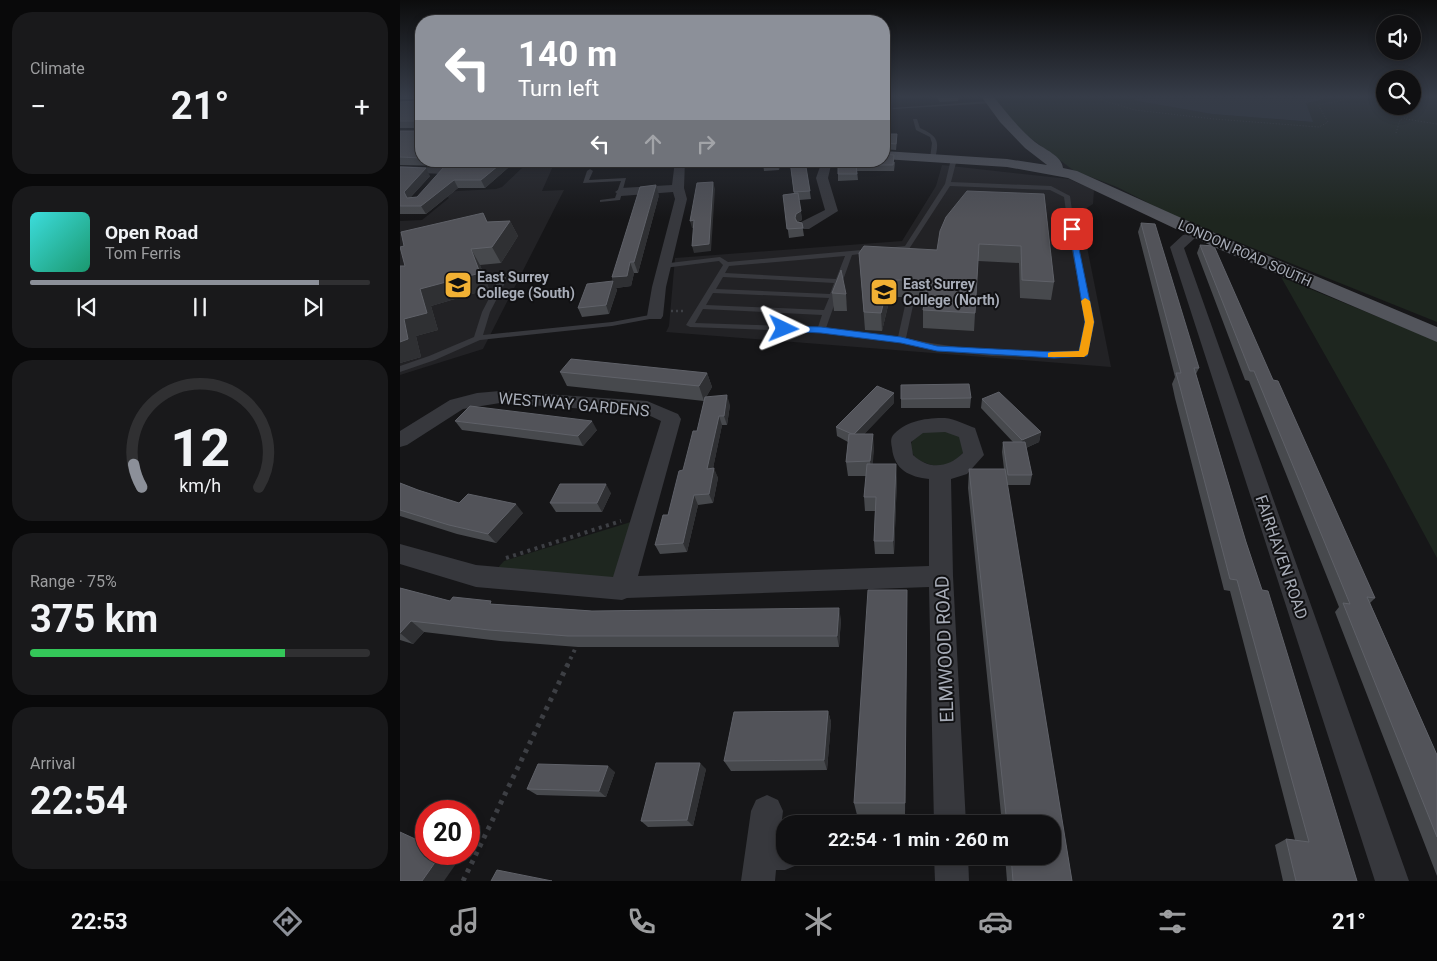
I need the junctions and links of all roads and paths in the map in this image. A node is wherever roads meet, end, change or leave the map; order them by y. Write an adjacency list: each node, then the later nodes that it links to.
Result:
1 (932, 137): 4 (lane)
2 (1023, 137): 9 (main road)
3 (890, 155): 4 (main road, LONDON ROAD SOUTH)
4 (933, 158): 5 (main road, LONDON ROAD SOUTH)
5 (954, 159): 9 (main road, LONDON ROAD SOUTH); 12 (lane)
6 (680, 167): 13 (street)
7 (825, 167): 16 (street)
8 (400, 169): 11 (street)
9 (1054, 170): 33 (main road, LONDON ROAD SOUTH)
10 (590, 172): 14 (lane)
11 (432, 183)
12 (948, 184): 18 (lane); 35 (lane)
13 (678, 188): 14 (street); 22 (street)
14 (621, 192): 15 (lane)
15 (602, 201)
16 (804, 226)
17 (1191, 239): 51 (street, FAIRHAVEN ROAD)
18 (888, 252)
19 (849, 253): 20 (lane); 21 (lane); 25 (lane)
20 (727, 264): 22 (lane); 23 (lane)
21 (858, 264)
22 (664, 266): 31 (street)
23 (720, 275): 25 (lane); 26 (lane)
24 (503, 280): 34 (lane)
25 (838, 281): 27 (lane)
26 (711, 291): 27 (lane); 29 (lane)
27 (833, 296): 30 (lane)
28 (910, 301): 35 (lane)
29 (700, 309): 30 (lane); 31 (path); 32 (lane)
30 (827, 313): 32 (lane)
31 (655, 314): 34 (lane)
32 (821, 330): 35 (lane)
33 (1437, 335)
34 (478, 338): 36 (lane)
35 (901, 340)
36 (400, 369)
37 (400, 440): 39 (street, WESTWAY GARDENS)
38 (940, 473): 41 (street, ELMWOOD ROAD)
39 (643, 514): 42 (path); 43 (street, WESTWAY GARDENS)
40 (400, 554): 42 (street)
41 (941, 576): 43 (street); 46 (street, ELMWOOD ROAD)
42 (483, 577): 43 (street)
43 (622, 589)
44 (582, 633): 49 (path)
45 (767, 811): 47 (street)
46 (950, 815)
47 (768, 863)
48 (951, 865): 50 (street)
49 (463, 881)
50 (952, 881)
51 (1392, 881)

